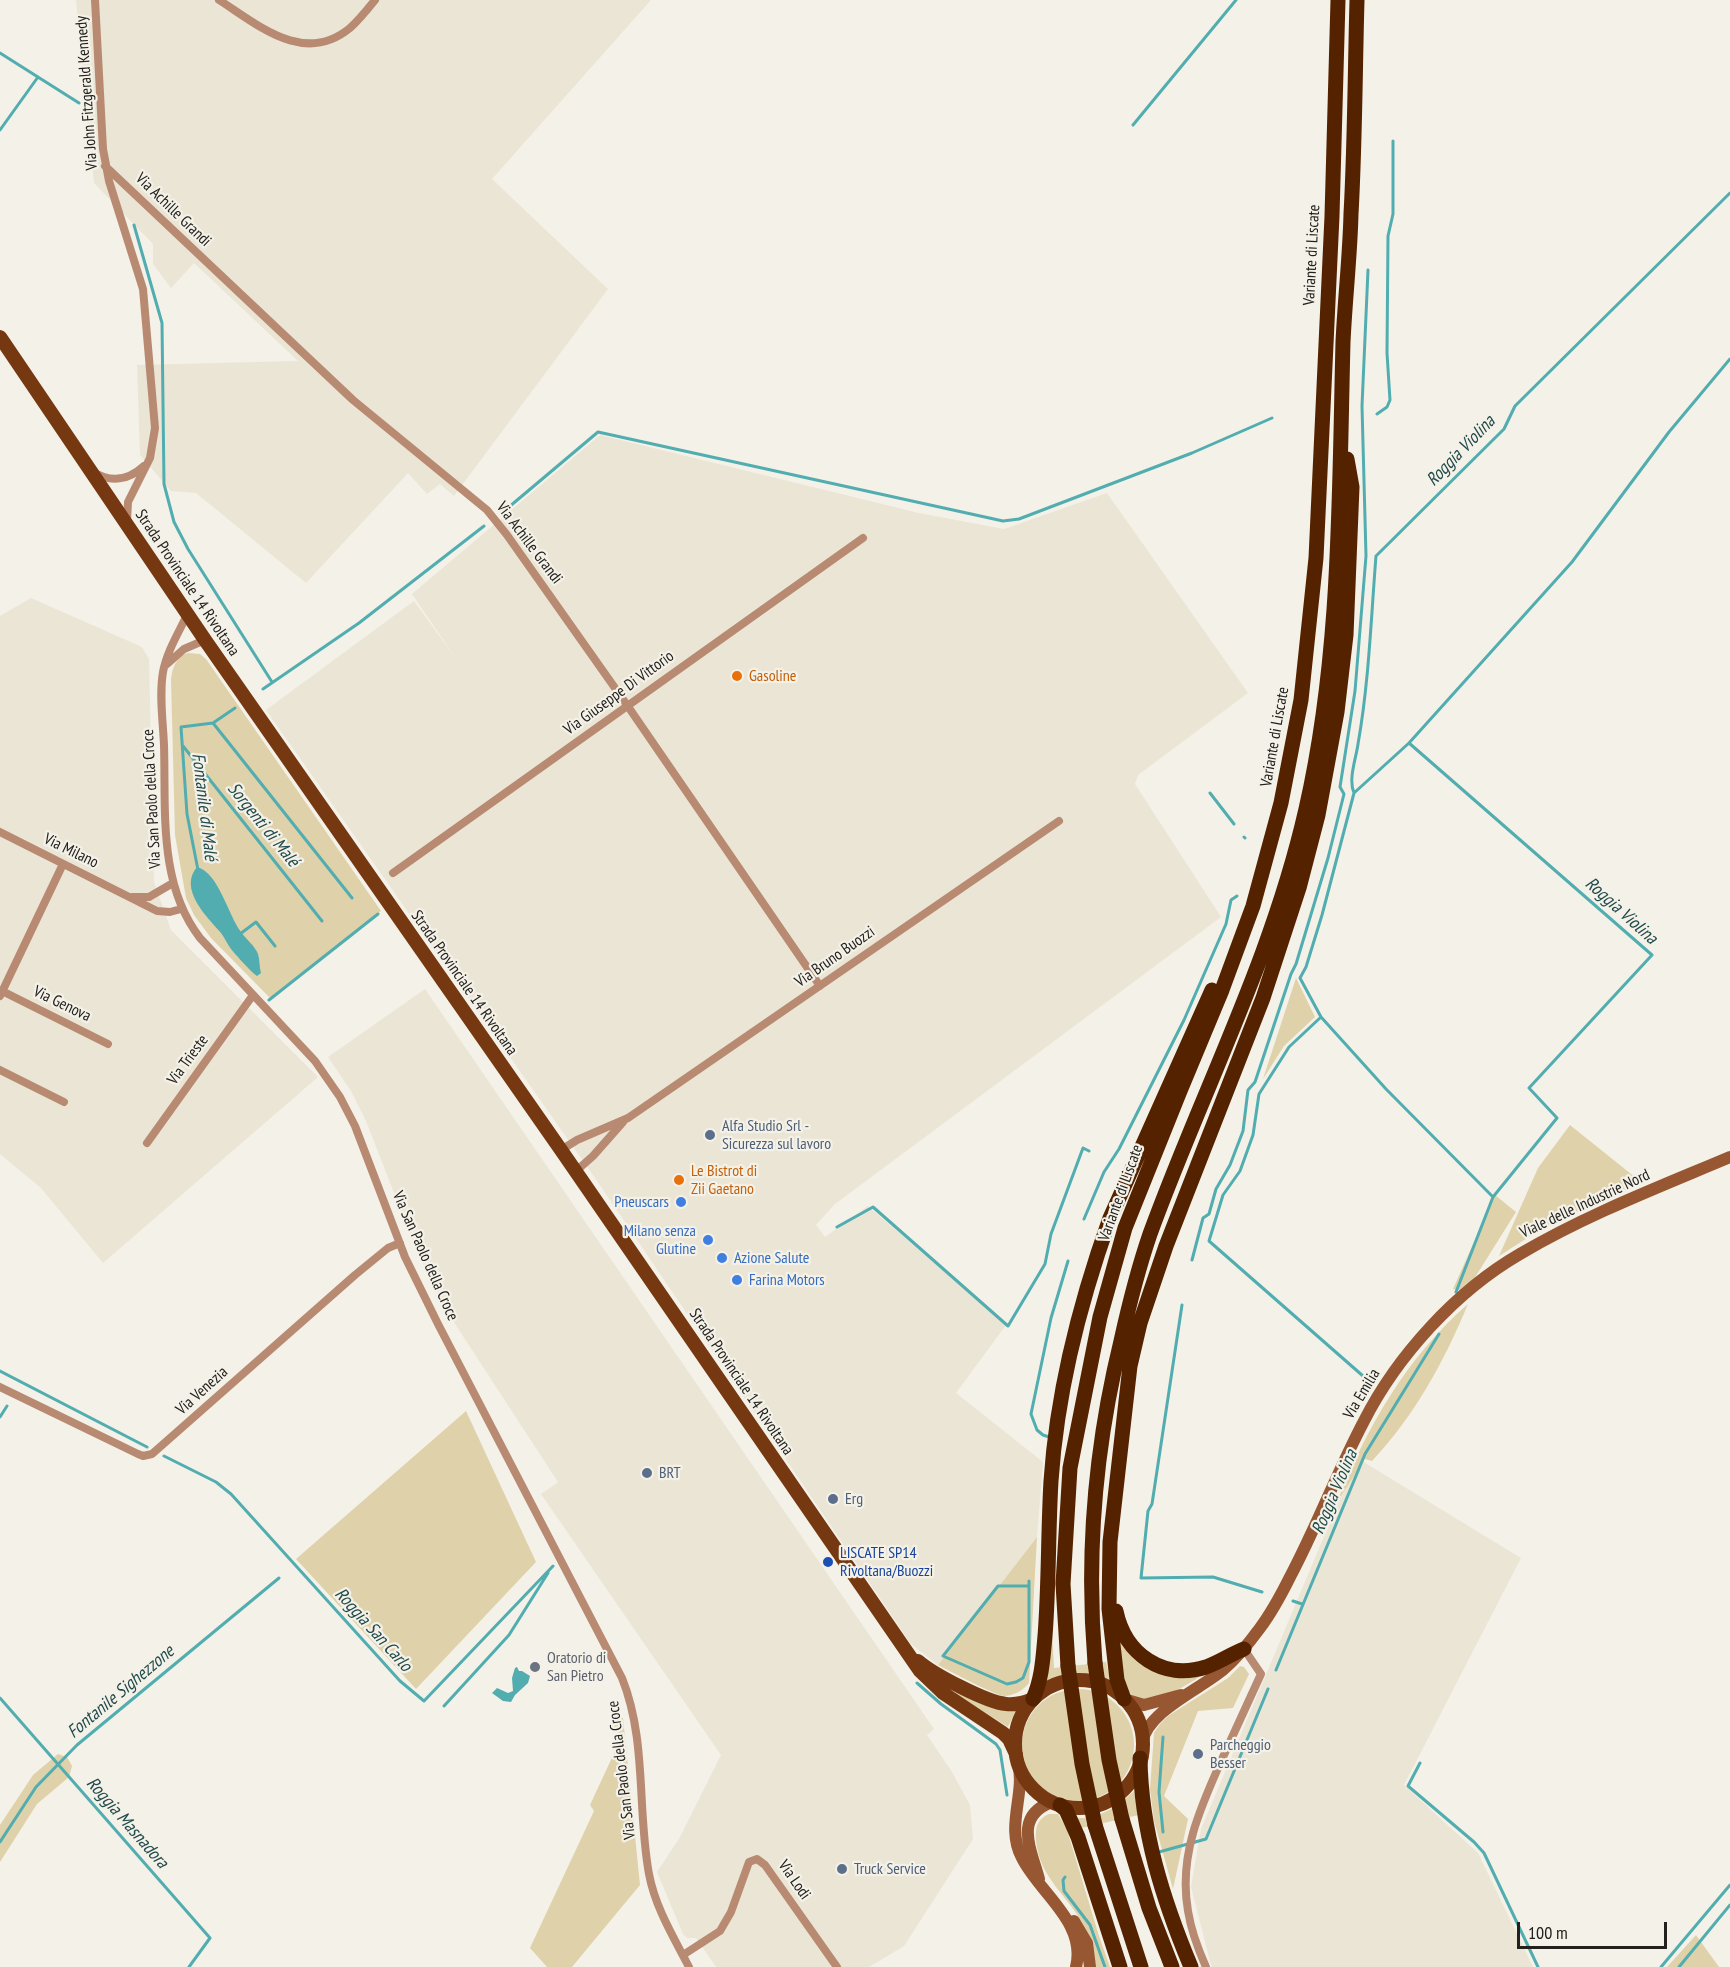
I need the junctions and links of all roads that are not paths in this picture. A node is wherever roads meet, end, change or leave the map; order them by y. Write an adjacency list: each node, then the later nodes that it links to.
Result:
1 (95, 0): 6 (street, Via John Fitzgerald Kennedy)
2 (219, 0): 3 (street)
3 (375, 0)
4 (1338, 0): 16 (highway, Variante di Liscate)
5 (1357, 0): 8 (highway)
6 (105, 166): 9 (street, Via John Fitzgerald Kennedy); 17 (street, Via Achille Grandi)
7 (0, 337): 10 (main road, Strada Provinciale 14 Rivoltana)
8 (1342, 430): 40 (highway); 58 (highway, bridge)
9 (147, 464): 10 (street); 11 (street, Via John Fitzgerald Kennedy)
10 (91, 471): 11 (main road, Strada Provinciale 14 Rivoltana)
11 (128, 524): 13 (main road, Strada Provinciale 14 Rivoltana)
12 (863, 538): 17 (street, Via Giuseppe Di Vittorio)
13 (188, 614): 14 (main road, Strada Provinciale 14 Rivoltana); 15 (street, Via San Paolo della Croce)
14 (205, 640): 15 (street); 34 (main road, Strada Provinciale 14 Rivoltana)
15 (164, 667): 22 (street, Via San Paolo della Croce)
16 (1302, 692): 44 (highway); 57 (highway, Variante di Liscate, bridge)
17 (627, 705): 21 (street, Via Giuseppe Di Vittorio); 26 (street, Via Achille Grandi)
18 (1059, 821): 26 (street, Via Bruno Buozzi)
19 (0, 832): 20 (street, Via Milano)
20 (63, 864): 23 (street, Via Milano); 25 (street)
21 (393, 873)
22 (173, 883): 23 (street); 24 (street, Via San Paolo della Croce)
23 (129, 896): 24 (street, Via Milano)
24 (181, 909): 28 (street, Via San Paolo della Croce)
25 (4, 978): 27 (street)
26 (820, 986): 32 (street, Via Bruno Buozzi)
27 (1, 993): 29 (street, Via Genova)
28 (253, 995): 33 (street, Via Trieste); 37 (street, Via San Paolo della Croce)
29 (108, 1044)
30 (0, 1070): 31 (street)
31 (64, 1102)
32 (628, 1118): 34 (street, Via Bruno Buozzi); 36 (street, Via Bruno Buozzi)
33 (147, 1143)
34 (561, 1150): 36 (main road, Strada Provinciale 14 Rivoltana)
35 (1730, 1157): 38 (main road, Viale delle Industrie Nord)
36 (576, 1171): 41 (main road, Strada Provinciale 14 Rivoltana)
37 (400, 1244): 39 (street, Via Venezia); 51 (street, Via San Paolo della Croce)
38 (1462, 1297): 42 (main road, Via Emilia)
39 (0, 1387)
40 (1112, 1521): 42 (highway); 45 (highway)
41 (902, 1646): 44 (main road, Strada Provinciale 14 Rivoltana); 47 (main road, Strada Provinciale 14 Rivoltana)
42 (1244, 1649): 43 (main road, Via Emilia); 60 (street)
43 (1194, 1690): 45 (main road, Via Emilia); 46 (main road, Via Emilia)
44 (1033, 1699): 45 (main road); 47 (main road)
45 (1124, 1700): 46 (main road)
46 (1141, 1751): 48 (main road); 59 (highway)
47 (1017, 1758): 48 (main road); 49 (main road)
48 (1056, 1803): 49 (main road); 56 (highway)
49 (1041, 1885): 50 (main road)
50 (1060, 1910): 54 (main road); 55 (main road)
51 (683, 1955): 52 (street, Via San Paolo della Croce); 53 (street, Via Lodi)
52 (689, 1967)
53 (837, 1967)
54 (1076, 1967)
55 (1090, 1967)
56 (1120, 1967)
57 (1141, 1967)
58 (1172, 1967)
59 (1191, 1967)
60 (1206, 1967)

